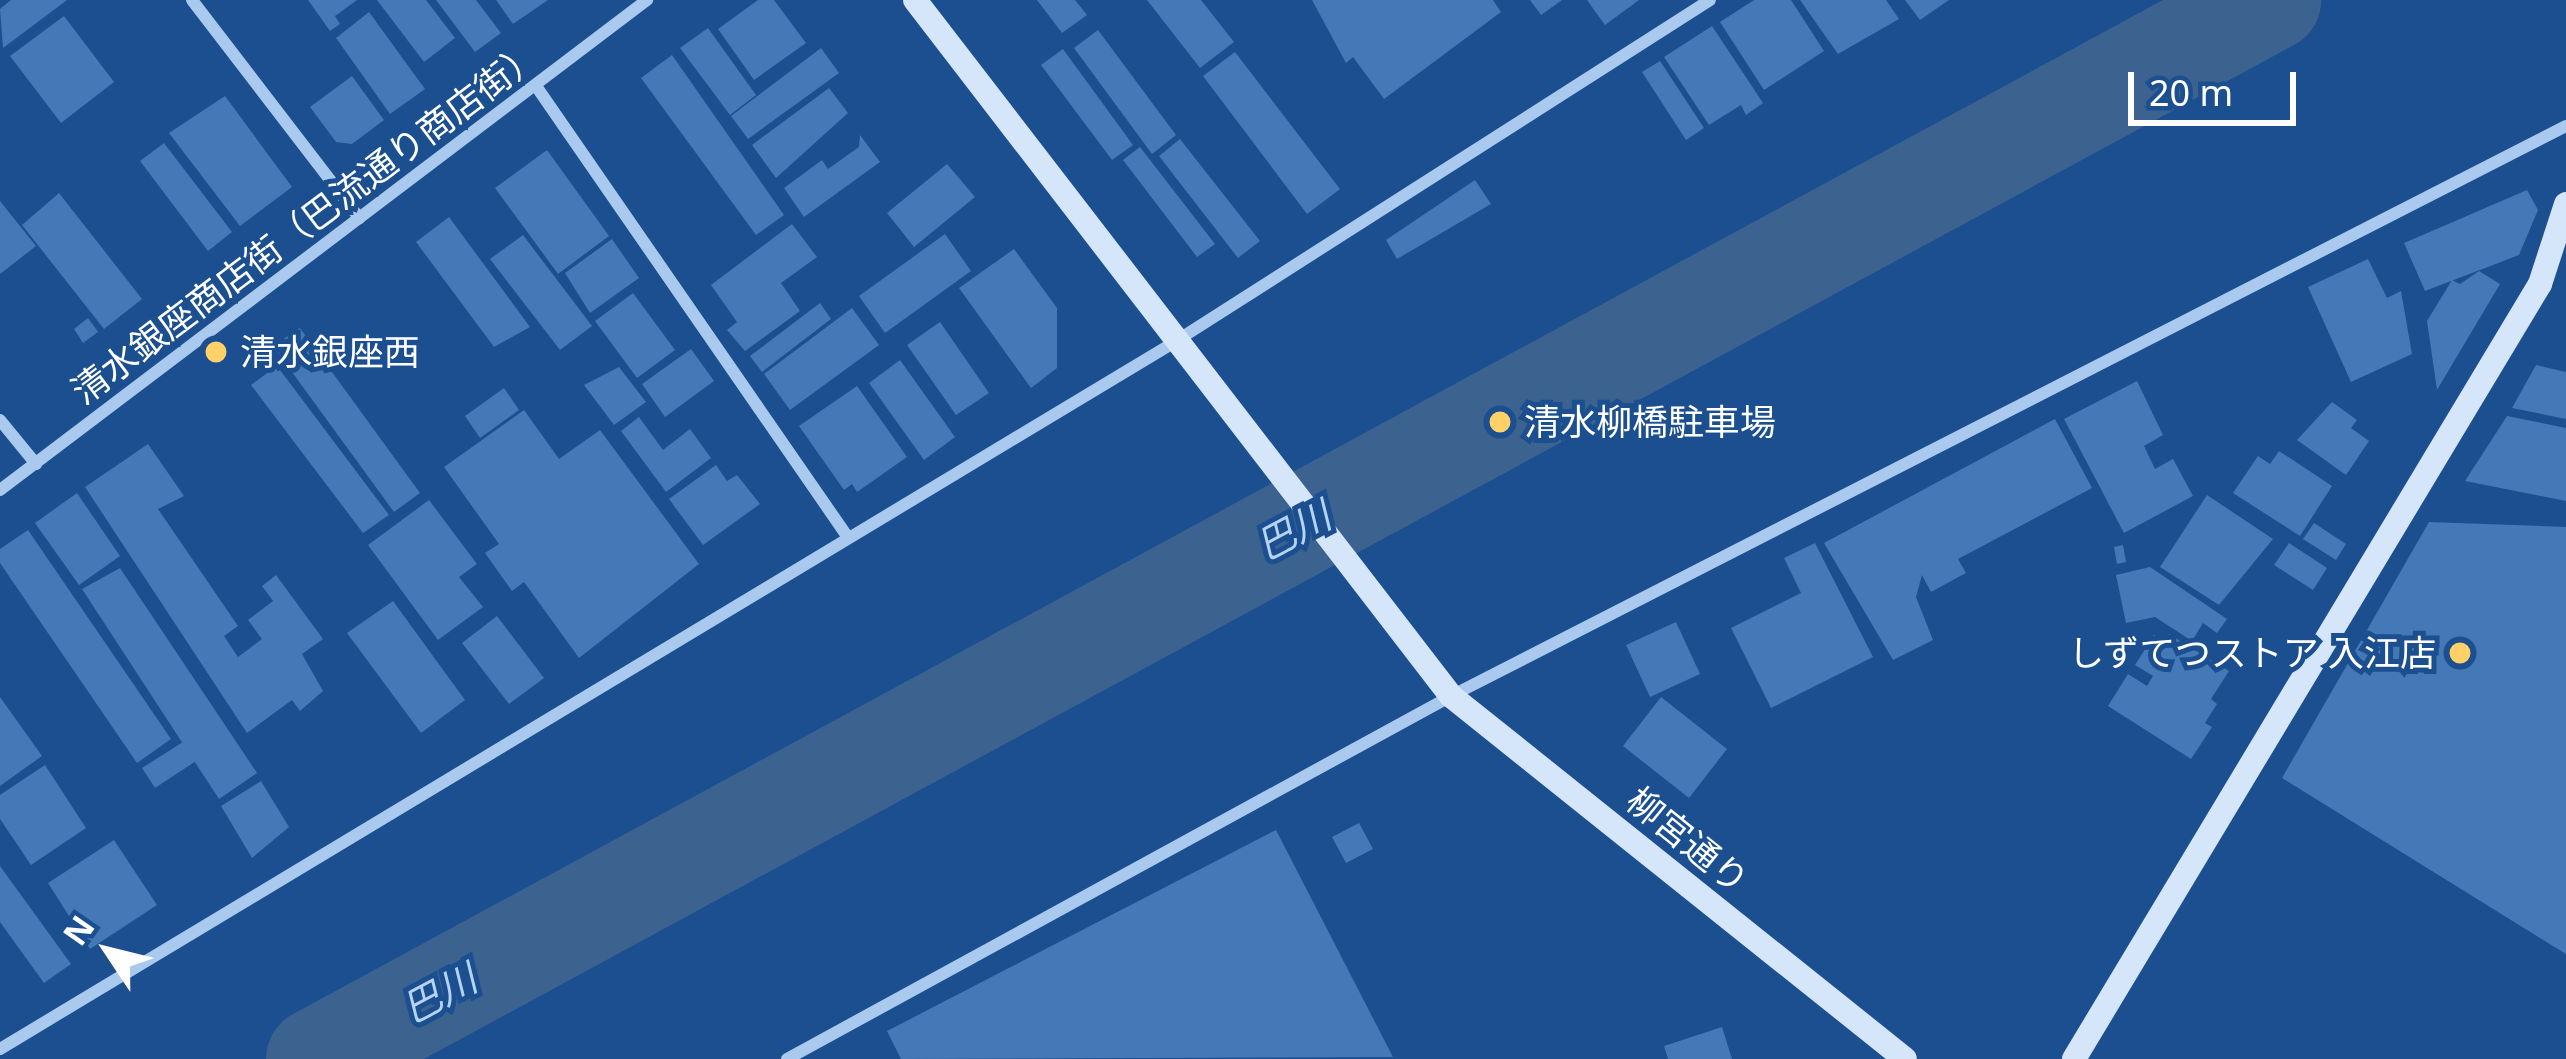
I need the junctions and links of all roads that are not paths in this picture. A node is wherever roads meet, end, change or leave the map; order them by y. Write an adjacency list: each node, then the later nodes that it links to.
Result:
1 (192, 0): 8 (street)
2 (647, 0): 5 (street, 清水銀座商店街（巴流通り商店街）)
3 (915, 0): 9 (street, 柳宮通り)
4 (1710, 0): 9 (street)
5 (536, 86): 8 (street, 清水銀座商店街（巴流通り商店街）); 13 (street)
6 (2566, 126): 14 (street)
7 (2566, 204): 18 (street)
8 (359, 218): 11 (street, 清水銀座商店街（巴流通り商店街）)
9 (1173, 343): 13 (street); 14 (street, 柳宮通り)
10 (0, 420): 11 (street)
11 (36, 464): 12 (street, 清水銀座商店街（巴流通り商店街）)
12 (0, 490)
13 (847, 536): 15 (street)
14 (1451, 697): 16 (street); 17 (street, 柳宮通り)
15 (0, 1048)
16 (787, 1059)
17 (1905, 1059)
18 (2074, 1059)

